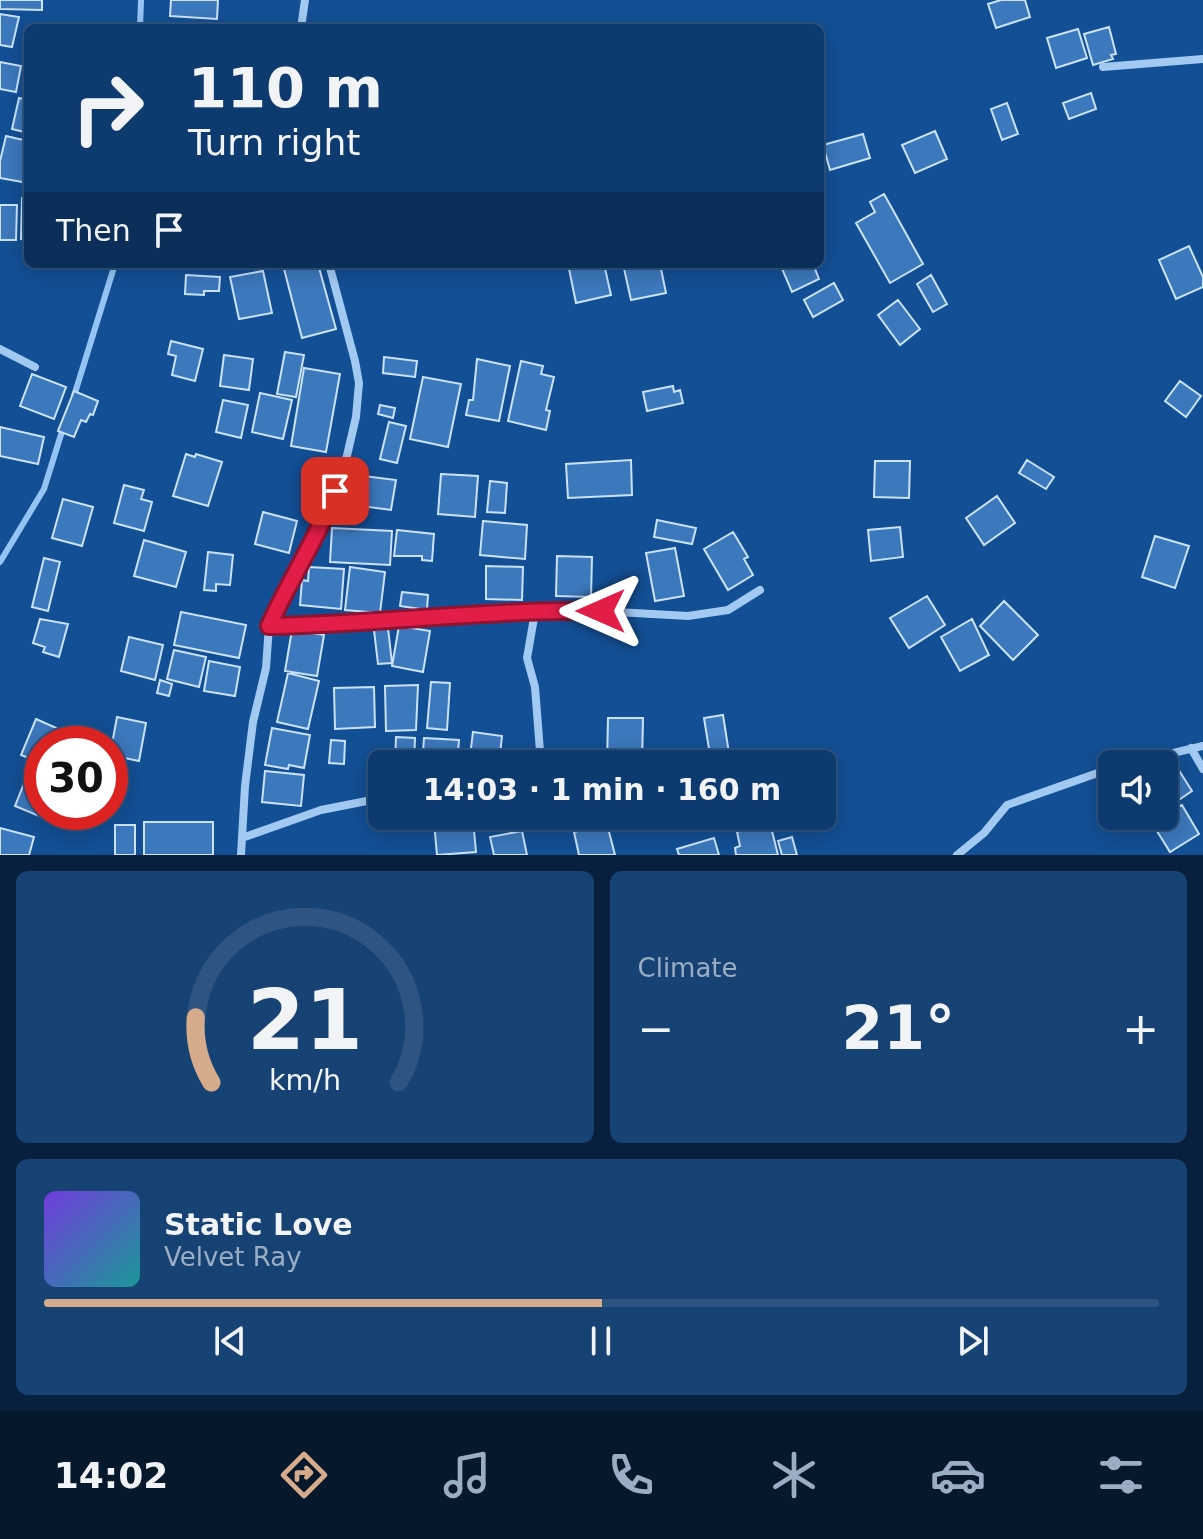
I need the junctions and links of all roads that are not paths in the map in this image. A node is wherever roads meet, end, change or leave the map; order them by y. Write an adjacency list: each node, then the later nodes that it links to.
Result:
1 (305, 0): 2 (street)
2 (302, 24)
3 (1203, 59): 4 (street)
4 (1103, 67)
5 (330, 268): 10 (street)
6 (0, 349): 7 (street)
7 (35, 367)
8 (760, 590): 9 (street)
9 (535, 612): 10 (street); 13 (street)
10 (269, 626): 18 (street)
11 (1203, 746): 12 (street)
12 (1191, 748): 14 (street); 15 (street)
13 (540, 750)
14 (1178, 751)
15 (1203, 769)
16 (1098, 773): 20 (street)
17 (368, 801): 18 (street)
18 (242, 838): 19 (street)
19 (241, 855)
20 (957, 855)

